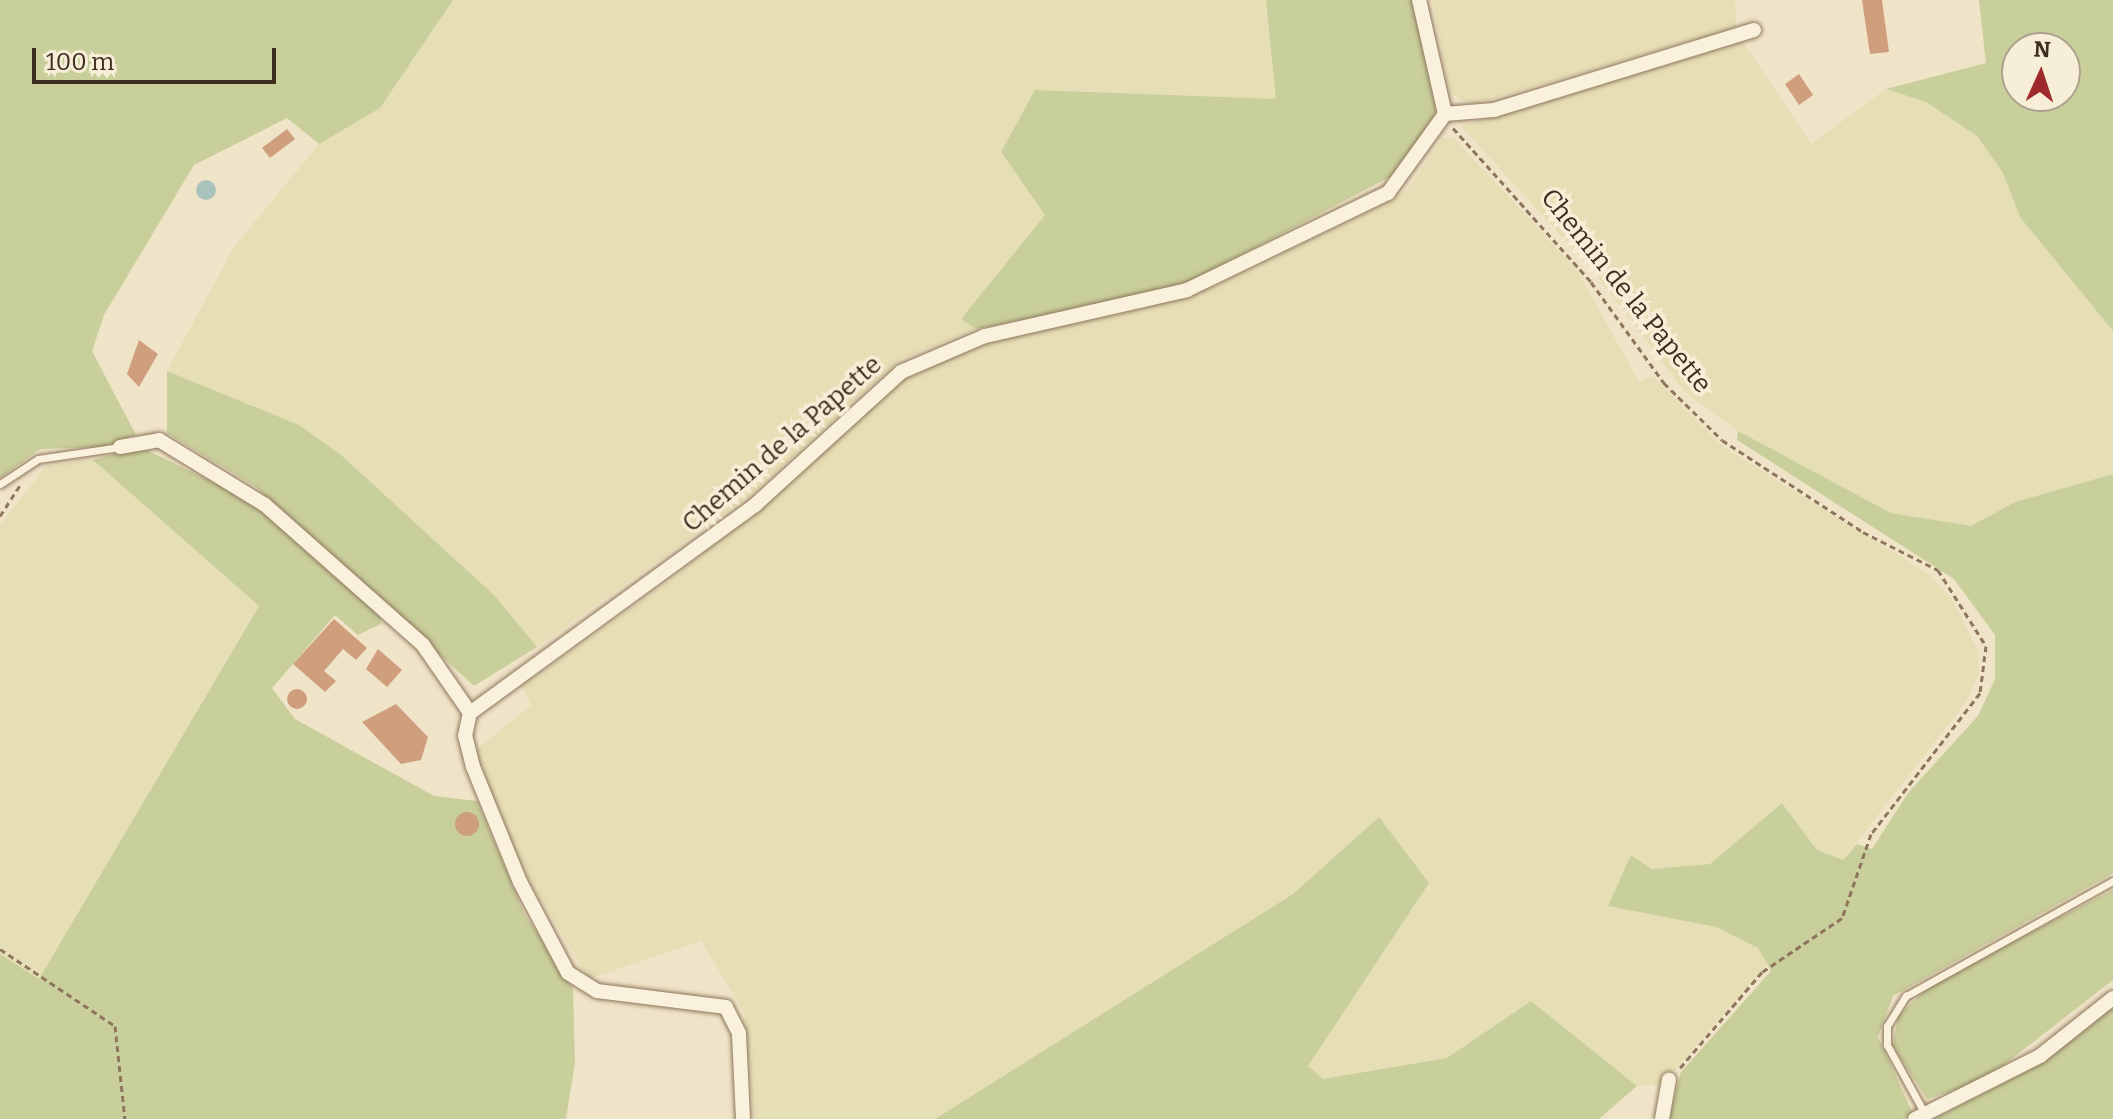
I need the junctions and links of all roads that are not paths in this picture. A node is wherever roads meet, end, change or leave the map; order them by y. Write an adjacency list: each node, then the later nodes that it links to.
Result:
1 (1419, 0): 3 (street)
2 (1754, 30): 3 (street)
3 (1445, 114): 6 (street, Chemin de la Papette)
4 (120, 447): 5 (lane); 6 (street)
5 (0, 484)
6 (469, 717): 11 (street)
7 (2113, 881): 10 (lane)
8 (2113, 998): 10 (street)
9 (1669, 1080): 12 (street)
10 (1920, 1116)
11 (743, 1119)
12 (1662, 1119)

